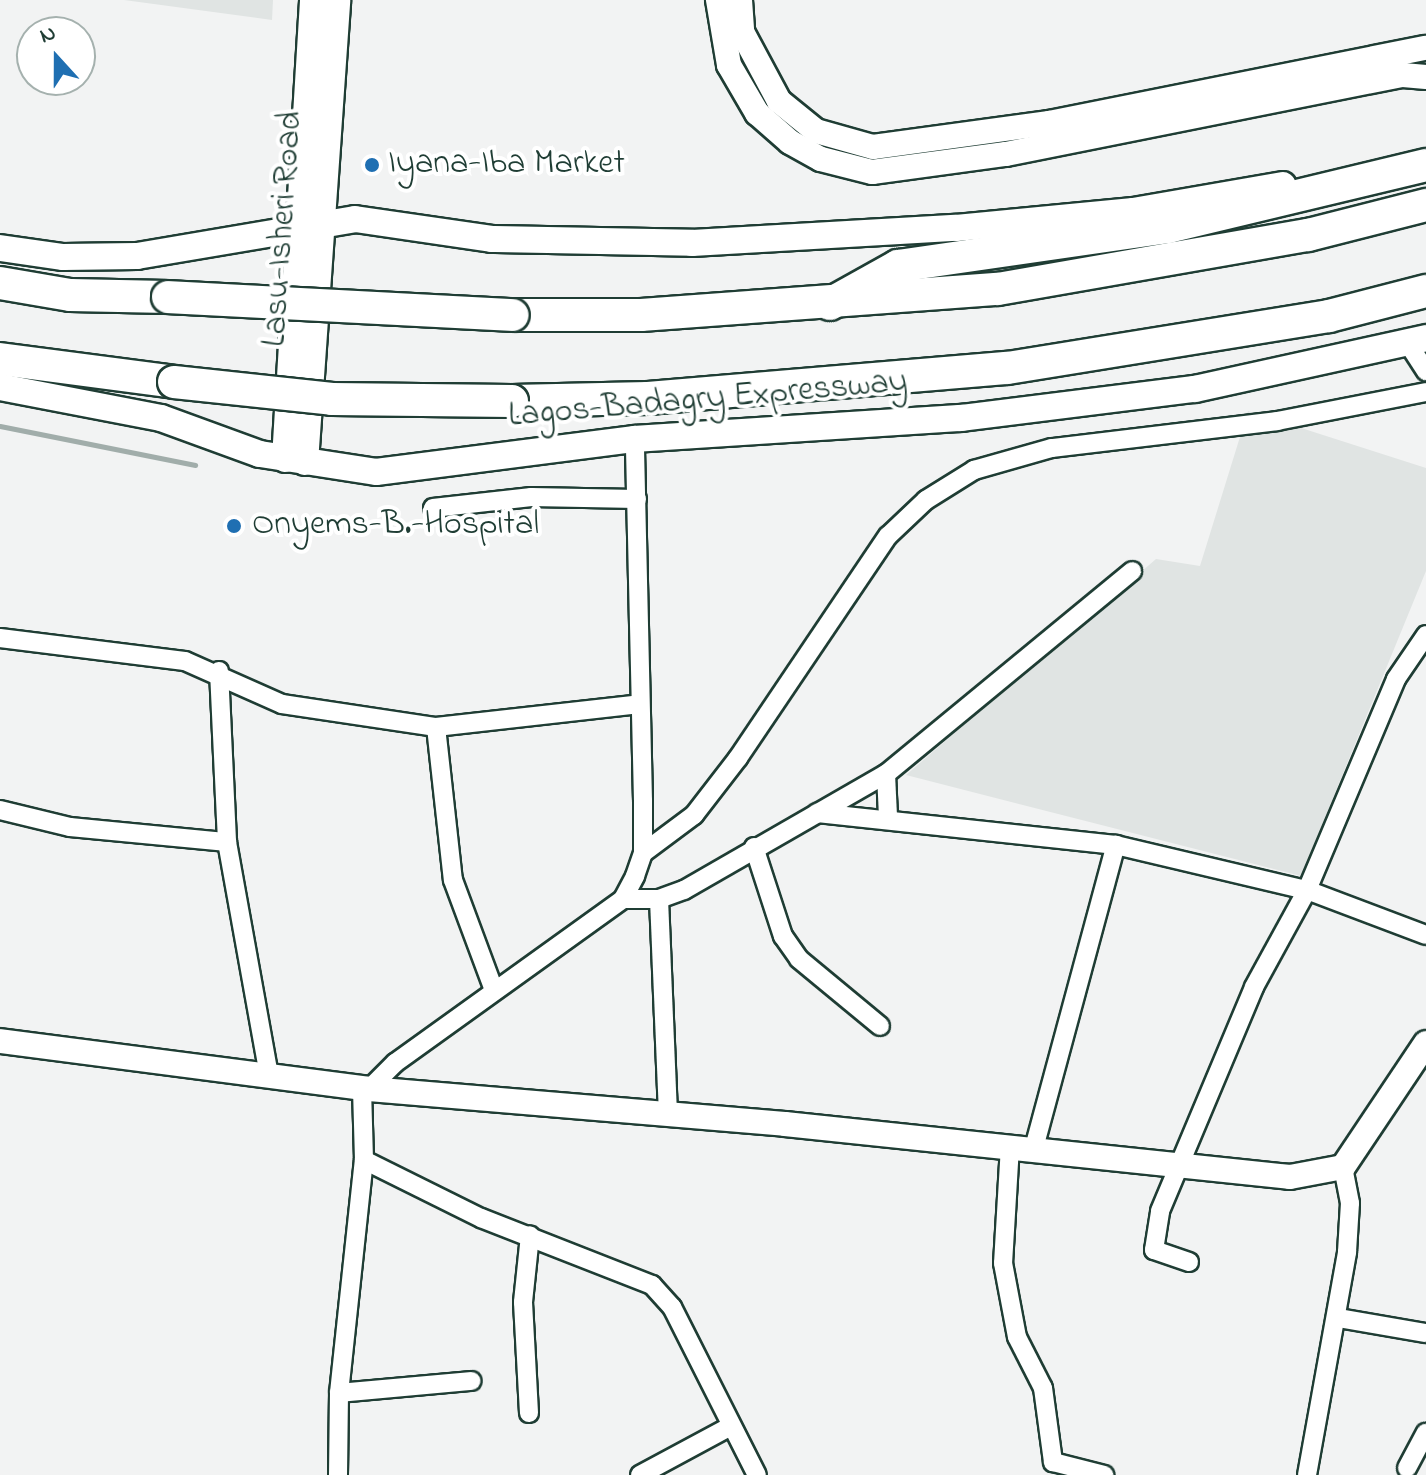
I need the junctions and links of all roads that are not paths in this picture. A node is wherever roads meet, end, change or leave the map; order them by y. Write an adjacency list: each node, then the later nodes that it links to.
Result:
1 (313, 0): 11 (main road, Lasu-Isheri Road)
2 (337, 0): 11 (main road, Lasu-Isheri Road)
3 (718, 0): 7 (main road)
4 (740, 0): 7 (main road)
5 (1426, 48): 7 (main road)
6 (1426, 77): 7 (main road)
7 (1146, 116)
8 (1426, 151): 11 (main road)
9 (1426, 165): 15 (highway)
10 (1426, 205): 15 (highway)
11 (307, 228): 12 (main road); 24 (main road, Lasu-Isheri Road)
12 (0, 248)
13 (0, 283): 15 (highway, bridge)
14 (1426, 291): 20 (highway, Lagos-Badagry Expressway)
15 (828, 305)
16 (1426, 309): 20 (highway)
17 (1416, 340): 19 (street); 23 (main road, Lagos-Badagry Expressway)
18 (0, 359): 20 (highway, Lagos-Badagry Expressway, bridge)
19 (1426, 371)
20 (845, 381)
21 (0, 387): 24 (main road, Lagos-Badagry Expressway)
22 (1426, 392): 40 (street)
23 (635, 439): 24 (main road, Lagos-Badagry Expressway); 25 (street)
24 (295, 461)
25 (637, 499): 26 (street); 31 (street)
26 (433, 508)
27 (1132, 571): 33 (street)
28 (1426, 635): 41 (street)
29 (0, 638): 30 (street)
30 (219, 671): 32 (street); 37 (street)
31 (640, 704): 32 (street); 40 (street)
32 (436, 727): 45 (street)
33 (886, 774): 35 (street); 36 (street)
34 (0, 810): 37 (street)
35 (817, 813): 36 (street); 39 (street)
36 (888, 817): 38 (street)
37 (227, 842): 49 (street)
38 (1116, 845): 41 (street); 52 (street)
39 (754, 847): 43 (street); 46 (street)
40 (643, 853): 42 (street)
41 (1307, 890): 44 (street); 54 (street)
42 (623, 899): 43 (street); 45 (street)
43 (659, 899): 51 (street)
44 (1426, 935)
45 (494, 990): 50 (street)
46 (880, 1026)
47 (0, 1041): 49 (main road)
48 (1424, 1048): 55 (main road)
49 (269, 1075): 50 (main road)
50 (366, 1088): 51 (main road); 53 (street)
51 (668, 1114): 52 (main road)
52 (1022, 1147): 54 (main road); 69 (street)
53 (364, 1160): 56 (street); 61 (street)
54 (1177, 1166): 55 (main road); 57 (street)
55 (1343, 1167): 58 (street)
56 (530, 1235): 62 (street); 63 (street)
57 (1189, 1262)
58 (1338, 1318): 59 (street); 70 (street)
59 (1426, 1333)
60 (471, 1381): 61 (street)
61 (339, 1393): 66 (street)
62 (529, 1413)
63 (729, 1427): 67 (street); 68 (street)
64 (1426, 1433): 65 (street)
65 (1407, 1468)
66 (338, 1475)
67 (640, 1475)
68 (757, 1475)
69 (1104, 1475)
70 (1307, 1475)

